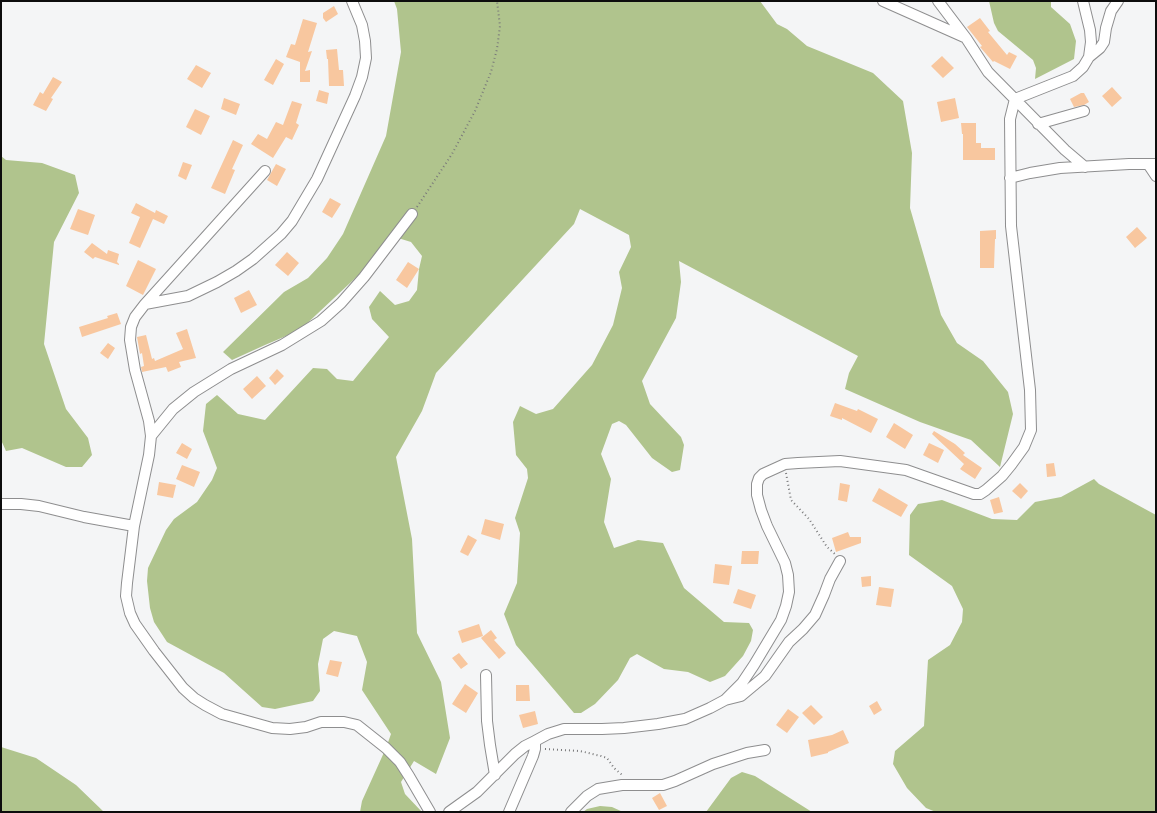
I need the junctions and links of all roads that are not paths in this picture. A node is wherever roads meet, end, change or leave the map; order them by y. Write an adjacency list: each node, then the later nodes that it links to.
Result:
1 (352, 1): 17 (street)
2 (883, 1): 6 (street)
3 (938, 1): 6 (street)
4 (1083, 1): 7 (street)
5 (1118, 1): 7 (street)
6 (966, 38): 8 (street)
7 (1089, 57): 8 (street)
8 (1015, 99): 10 (street); 15 (street)
9 (1084, 111): 10 (street)
10 (1038, 124): 12 (street)
11 (1152, 164): 12 (street); 14 (street)
12 (1085, 167): 15 (street)
13 (265, 171): 17 (street)
14 (1156, 176)
15 (1010, 178): 23 (street)
16 (412, 214): 18 (street)
17 (144, 304): 18 (street)
18 (151, 436): 20 (street)
19 (1, 504): 20 (street)
20 (134, 526): 27 (street)
21 (840, 561): 23 (street)
22 (486, 675): 26 (street)
23 (725, 700): 24 (street)
24 (535, 745): 26 (street); 29 (street)
25 (765, 750): 30 (street)
26 (495, 775): 28 (street)
27 (430, 812)
28 (449, 812)
29 (508, 812)
30 (571, 812)

